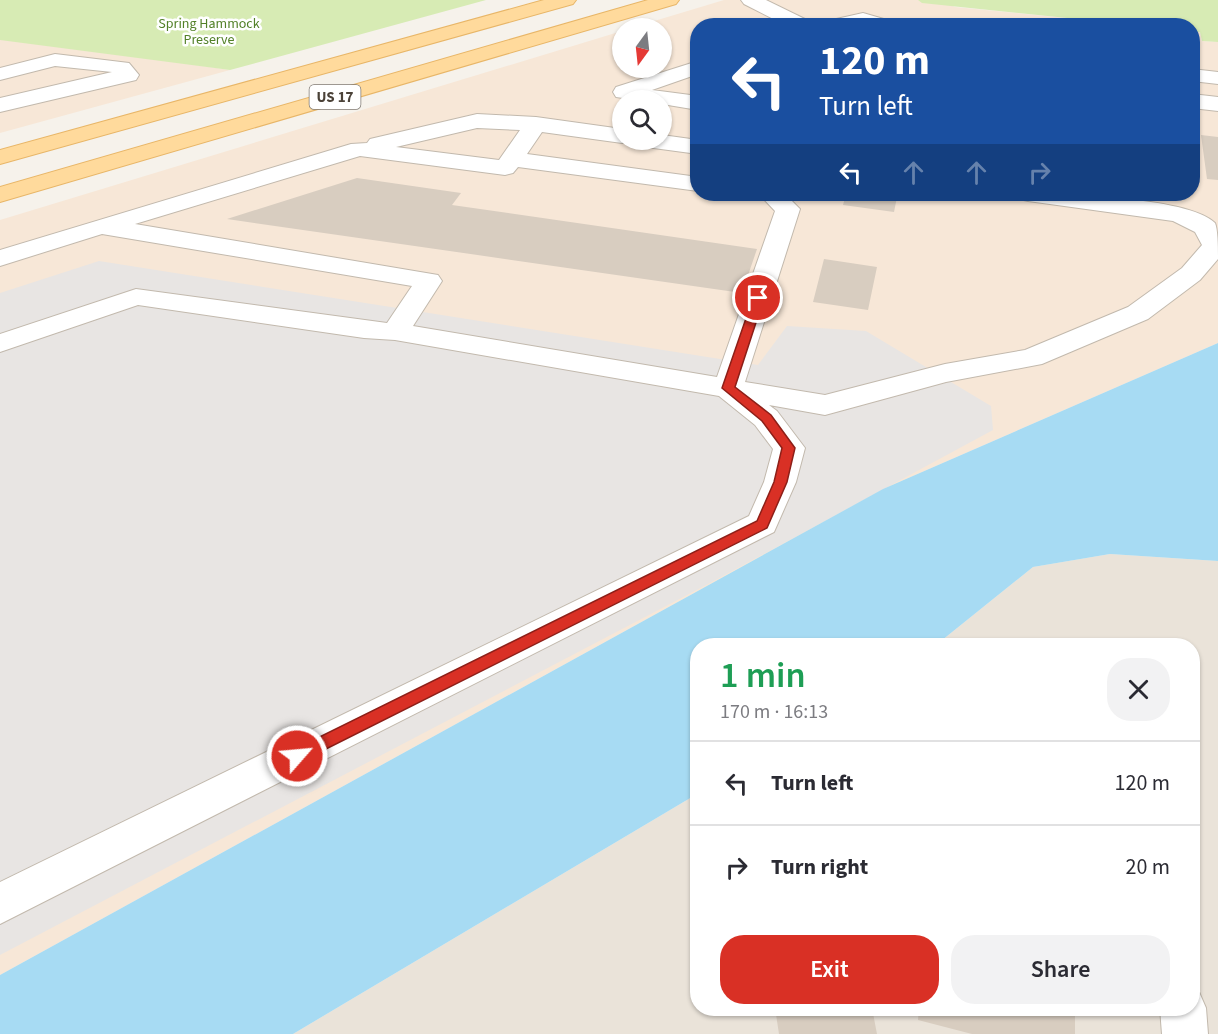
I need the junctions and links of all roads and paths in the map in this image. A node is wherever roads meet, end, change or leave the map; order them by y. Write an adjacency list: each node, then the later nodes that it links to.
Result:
1 (566, 0): 18 (main road, US 17)
2 (669, 0): 21 (main road, US 17)
3 (751, 0): 4 (street)
4 (788, 18)
5 (690, 70): 9 (street)
6 (0, 74): 12 (street)
7 (1200, 76): 8 (street)
8 (1218, 78)
9 (690, 102)
10 (1200, 102): 11 (street)
11 (1218, 104)
12 (0, 105)
13 (536, 124): 14 (street); 17 (street); 19 (street)
14 (612, 135)
15 (672, 144): 16 (street)
16 (690, 146)
17 (359, 149): 19 (street); 24 (street)
18 (0, 158)
19 (512, 159): 20 (street)
20 (690, 183)
21 (4, 195)
22 (779, 201): 28 (street)
23 (1081, 201): 28 (street)
24 (101, 226): 25 (street); 26 (street)
25 (2, 256)
26 (395, 332): 27 (street); 28 (street)
27 (0, 343)
28 (728, 388): 29 (street)
29 (0, 904)
30 (1184, 1016): 31 (street)
31 (1185, 1034)

